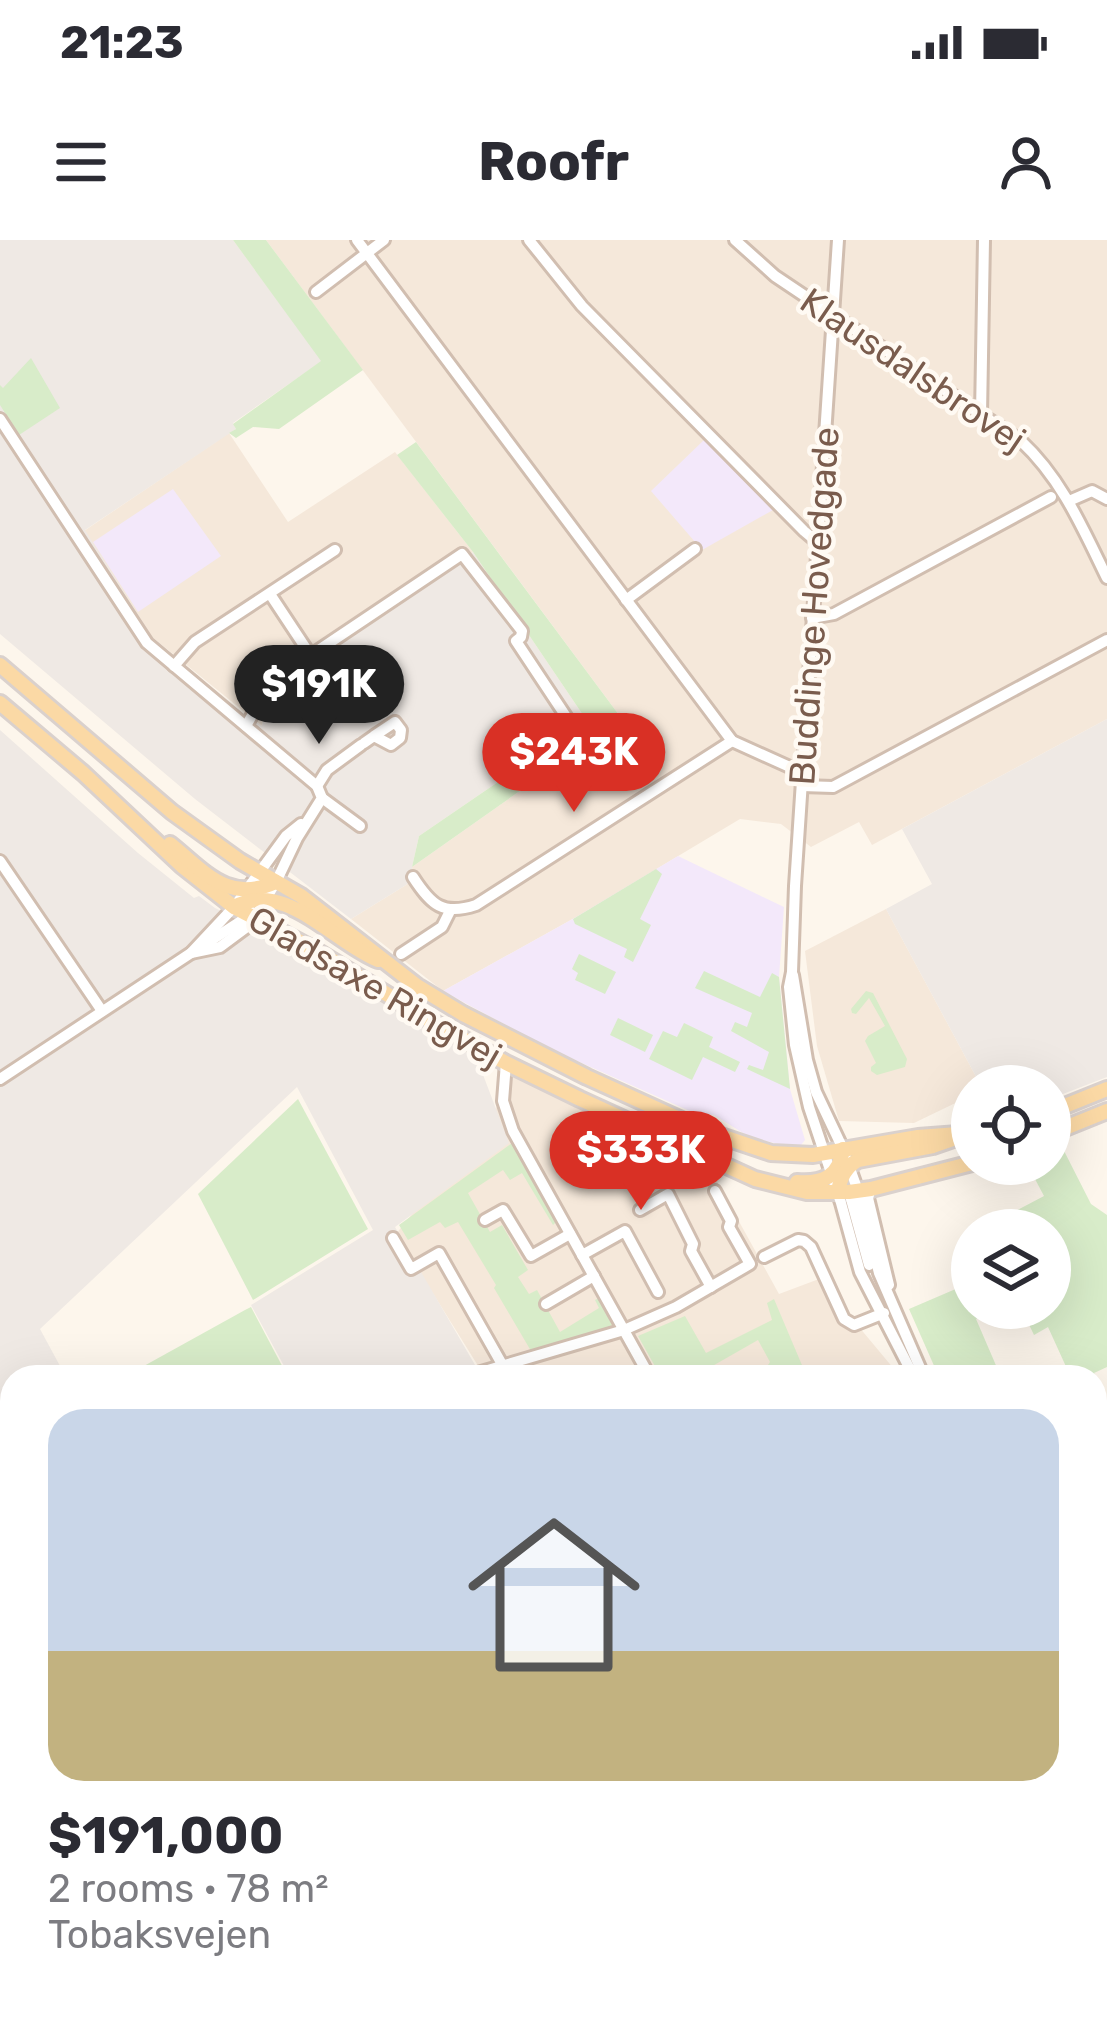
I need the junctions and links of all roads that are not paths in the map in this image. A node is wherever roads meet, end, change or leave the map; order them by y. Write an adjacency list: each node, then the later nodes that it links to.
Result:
1 (356, 240): 7 (street)
2 (384, 240): 7 (street)
3 (529, 240): 15 (street)
4 (735, 240): 9 (street, Klausdalsbrovej)
5 (838, 240): 9 (street, Buddinge Hovedgade)
6 (984, 240): 10 (street)
7 (366, 253): 8 (street); 20 (street)
8 (316, 292)
9 (833, 316): 10 (street, Klausdalsbrovej); 15 (street, Buddinge Hovedgade)
10 (981, 415): 14 (street, Klausdalsbrovej)
11 (0, 419): 25 (street)
12 (1051, 497): 21 (street)
13 (1107, 499): 14 (street)
14 (1069, 501): 18 (street, Klausdalsbrovej)
15 (817, 542): 21 (street, Buddinge Hovedgade)
16 (694, 549): 20 (street)
17 (335, 550): 19 (street)
18 (1107, 578)
19 (270, 594): 23 (street); 25 (street)
20 (626, 600): 29 (street)
21 (812, 618): 31 (street, Buddinge Hovedgade)
22 (1107, 640): 31 (street)
23 (311, 656): 27 (street); 28 (street)
24 (0, 665): 38 (main road, Gladsaxe Ringvej)
25 (174, 666): 28 (street)
26 (0, 703): 38 (main road, Gladsaxe Ringvej)
27 (569, 721)
28 (246, 726): 32 (street)
29 (732, 741): 31 (street); 39 (street)
30 (366, 742): 32 (street)
31 (802, 779): 42 (street, Buddinge Hovedgade)
32 (320, 792): 33 (street); 34 (street)
33 (309, 818): 37 (street); 38 (street)
34 (360, 826)
35 (0, 862): 43 (street)
36 (413, 878): 39 (street)
37 (276, 882): 38 (main road, Gladsaxe Ringvej); 41 (main road, Gladsaxe Ringvej)
38 (252, 897): 40 (street); 40 (street); 41 (main road); 44 (main road, Gladsaxe Ringvej)
39 (450, 910): 41 (street)
40 (191, 952): 43 (street)
41 (399, 961): 51 (main road, Gladsaxe Ringvej)
42 (792, 972): 51 (street, Buddinge Hovedgade); 51 (street, Buddinge Hovedgade)
43 (102, 1011): 45 (street)
44 (506, 1063): 53 (main road, Gladsaxe Ringvej); 58 (street)
45 (0, 1079)
46 (1107, 1089): 47 (main road)
47 (1071, 1104)
48 (1107, 1111): 49 (main road)
49 (1071, 1126)
50 (951, 1135): 51 (main road)
51 (834, 1162): 53 (main road); 54 (main road); 54 (main road)
52 (951, 1168): 54 (main road, Gladsaxe Ringvej)
53 (733, 1170): 54 (main road, Gladsaxe Ringvej)
54 (860, 1190): 66 (street); 66 (street); 67 (street)
55 (716, 1191): 63 (street)
56 (640, 1210): 63 (street)
57 (485, 1220): 58 (street)
58 (570, 1234): 60 (street)
59 (393, 1238): 69 (street)
60 (582, 1255): 62 (street); 64 (street)
61 (764, 1257): 67 (street)
62 (593, 1276): 65 (street); 68 (street)
63 (711, 1287): 68 (street)
64 (658, 1292)
65 (546, 1304)
66 (895, 1309): 67 (street); 73 (street)
67 (880, 1315): 72 (street)
68 (624, 1330): 70 (street); 71 (street)
69 (501, 1365)
70 (522, 1365)
71 (643, 1365)
72 (907, 1365)
73 (919, 1365)

